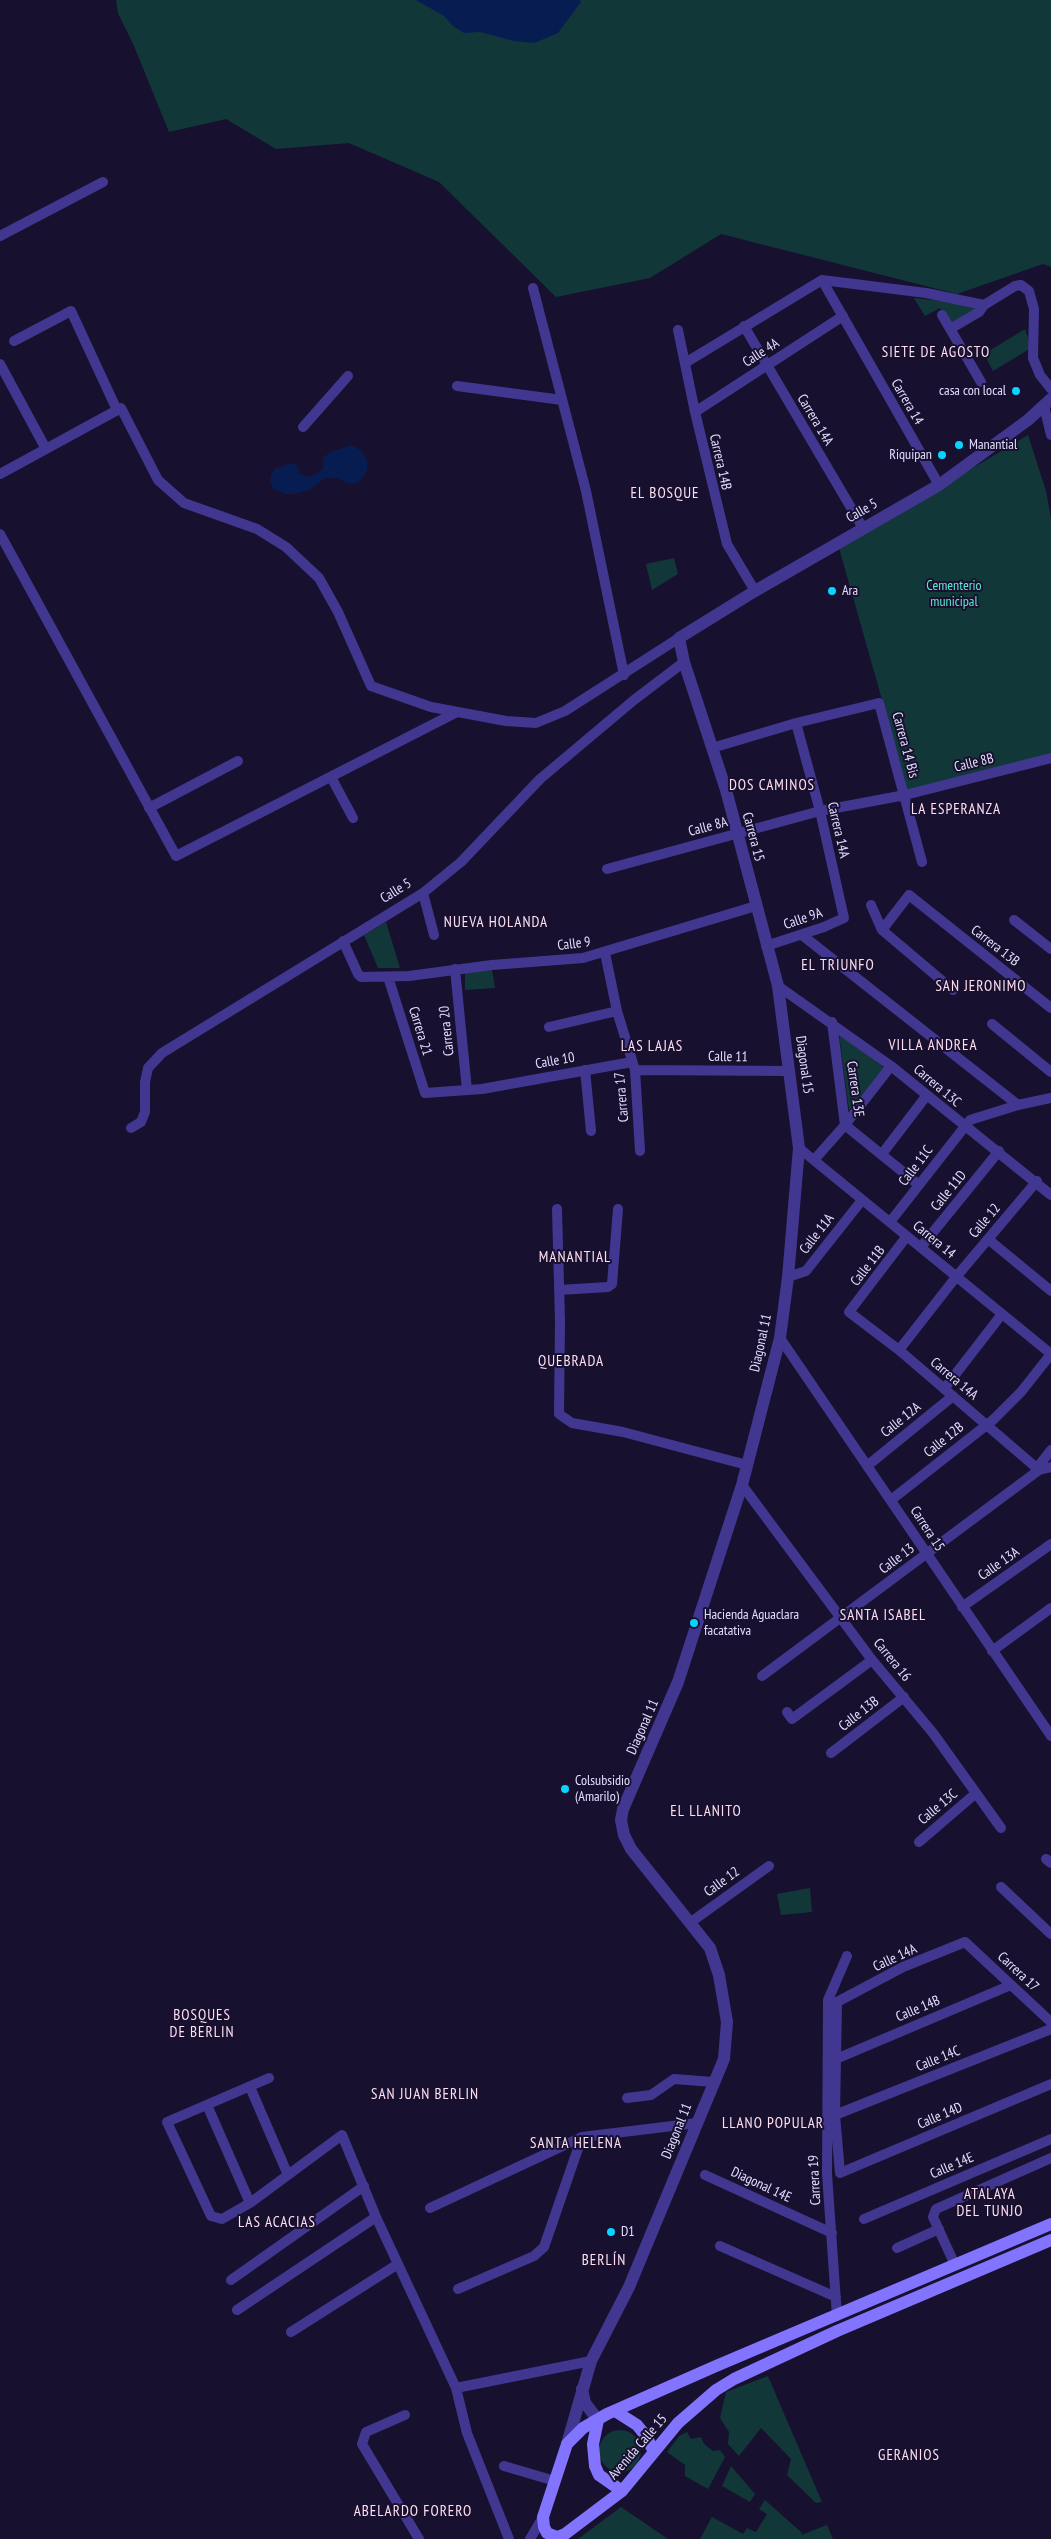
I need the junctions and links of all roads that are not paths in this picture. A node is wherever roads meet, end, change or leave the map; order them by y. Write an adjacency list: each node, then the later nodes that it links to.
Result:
1 (103, 182): 2 (street)
2 (0, 236)
3 (822, 280): 5 (street); 7 (street, Carrera 14); 8 (street)
4 (533, 288): 19 (street)
5 (984, 305): 9 (street); 18 (street)
6 (942, 315): 9 (street)
7 (843, 316): 14 (street, Calle 4A); 27 (street, Carrera 14)
8 (744, 326): 12 (street); 14 (street, Carrera 14A)
9 (950, 329): 16 (street)
10 (678, 330): 12 (street, Carrera 14B)
11 (14, 341): 21 (street)
12 (685, 363): 22 (street, Carrera 14B)
13 (0, 364): 25 (street)
14 (767, 365): 22 (street, Calle 4A); 28 (street, Carrera 14A)
15 (348, 376): 23 (street)
16 (981, 382)
17 (457, 386): 19 (street)
18 (1051, 389)
19 (562, 400): 33 (street)
20 (1047, 402): 24 (street); 27 (street, Calle 5)
21 (117, 410): 25 (street); 34 (street)
22 (695, 412): 30 (street, Carrera 14B)
23 (303, 427)
24 (1051, 435)
25 (46, 448): 26 (street)
26 (0, 474)
27 (939, 485): 28 (street, Calle 5)
28 (863, 528): 30 (street, Calle 5)
29 (0, 534): 41 (street)
30 (755, 591): 31 (street, Calle 5)
31 (680, 638): 32 (street, Carrera 15); 33 (street)
32 (684, 662): 36 (street, Carrera 15); 47 (street, Calle 5)
33 (624, 675): 34 (street)
34 (457, 712): 39 (street)
35 (796, 723): 36 (street); 40 (street, Carrera 14 Bis); 42 (street, Carrera 14A)
36 (712, 748): 44 (street, Carrera 15)
37 (1051, 758): 40 (street, Calle 8B)
38 (238, 761): 41 (street)
39 (331, 777): 41 (street); 43 (street)
40 (904, 795): 42 (street, Calle 8A); 45 (street)
41 (149, 808)
42 (820, 811): 44 (street, Calle 8A); 50 (street, Carrera 14A)
43 (353, 818)
44 (737, 834): 46 (street, Calle 8A); 49 (street, Carrera 15)
45 (922, 862)
46 (607, 869)
47 (423, 893): 53 (street); 55 (street, Calle 5)
48 (871, 905): 52 (street)
49 (756, 906): 56 (street, Carrera 15); 58 (street, Calle 9)
50 (844, 914): 54 (street, Calle 9A)
51 (1014, 920): 57 (street)
52 (882, 930): 62 (street); 63 (street, Carrera 13B)
53 (434, 935)
54 (802, 935): 56 (street, Calle 9A); 77 (street)
55 (343, 941): 60 (street, Calle 9); 80 (street, Calle 5)
56 (766, 946): 61 (street, Carrera 15)
57 (1051, 949)
58 (605, 953): 59 (street, Calle 9); 64 (street, Carrera 17)
59 (455, 969): 60 (street, Calle 9); 73 (street, Carrera 20)
60 (388, 977): 74 (street, Carrera 21)
61 (778, 986): 65 (street, Carrera 13C); 71 (street, Diagonal 15)
62 (953, 990)
63 (1051, 1008)
64 (617, 1011): 67 (street); 68 (street, Carrera 17)
65 (832, 1022): 69 (street, Carrera 13C); 78 (street, Carrera 13E)
66 (992, 1024): 72 (street)
67 (549, 1026)
68 (634, 1066): 70 (street, Calle 10); 71 (street, Calle 11); 83 (street, Carrera 17)
69 (891, 1066): 75 (street, Carrera 13C); 78 (street)
70 (585, 1070): 73 (street, Calle 10); 81 (street)
71 (790, 1071): 82 (street, Diagonal 15)
72 (1051, 1072)
73 (467, 1090): 74 (street, Calle 10)
74 (424, 1093)
75 (927, 1095): 79 (street, Carrera 13C); 85 (street)
76 (1051, 1098): 77 (street)
77 (1018, 1104): 79 (street)
78 (846, 1125): 85 (street, Carrera 13E); 86 (street)
79 (964, 1126): 84 (street, Carrera 13C); 88 (street, Calle 11C)
80 (131, 1128)
81 (591, 1131)
82 (799, 1148): 86 (street, Carrera 14); 98 (street, Diagonal 11)
83 (640, 1151)
84 (999, 1152): 87 (street, Carrera 13C); 96 (street, Calle 11D)
85 (882, 1154): 88 (street, Carrera 13E)
86 (814, 1160): 90 (street, Carrera 14)
87 (1037, 1181): 89 (street, Carrera 13C); 95 (street, Calle 12)
88 (919, 1185): 93 (street, Calle 11C)
89 (1051, 1195)
90 (862, 1200): 93 (street, Carrera 14); 98 (street, Calle 11A)
91 (557, 1209): 99 (street)
92 (618, 1209): 99 (street)
93 (890, 1222): 94 (street, Carrera 14)
94 (907, 1236): 96 (street, Carrera 14); 101 (street, Calle 11B)
95 (988, 1238): 97 (street, Calle 12); 100 (street)
96 (921, 1247): 97 (street, Carrera 14)
97 (956, 1276): 102 (street, Carrera 14); 104 (street, Calle 12)
98 (788, 1277): 103 (street, Diagonal 11)
99 (560, 1290): 110 (street)
100 (1051, 1291)
101 (849, 1312): 104 (street, Carrera 14A)
102 (1002, 1314): 105 (street, Carrera 14); 106 (street)
103 (780, 1338): 110 (street, Diagonal 11); 111 (street, Carrera 15)
104 (899, 1350): 106 (street, Carrera 14A)
105 (1051, 1354): 108 (street, Calle 12B)
106 (944, 1389): 107 (street, Carrera 14A)
107 (953, 1396): 108 (street, Carrera 14A); 111 (street, Calle 12A)
108 (986, 1424): 113 (street, Carrera 14A); 115 (street, Calle 12B)
109 (1051, 1450): 113 (street)
110 (747, 1465): 114 (street, Diagonal 11)
111 (867, 1466): 115 (street, Carrera 15)
112 (1051, 1467): 113 (street, Calle 13)
113 (1038, 1468): 117 (street, Calle 13)
114 (742, 1484): 120 (street, Carrera 16); 133 (street, Diagonal 11)
115 (891, 1500): 117 (street, Carrera 15)
116 (1051, 1544): 118 (street, Calle 13A)
117 (926, 1554): 118 (street, Carrera 15); 120 (street, Calle 13)
118 (962, 1607): 121 (street, Carrera 15)
119 (1051, 1608): 121 (street)
120 (843, 1618): 122 (street, Carrera 16); 123 (street, Calle 13)
121 (992, 1651): 126 (street, Carrera 15)
122 (872, 1660): 124 (street, Carrera 16); 125 (street)
123 (762, 1676)
124 (904, 1697): 127 (street, Calle 13B); 128 (street, Carrera 16)
125 (788, 1712)
126 (1051, 1736)
127 (831, 1753)
128 (975, 1794): 129 (street, Carrera 16); 130 (street, Calle 13C)
129 (1001, 1828)
130 (919, 1842)
131 (769, 1866): 133 (street, Calle 12)
132 (1001, 1887): 134 (street)
133 (691, 1922): 142 (street, Diagonal 11)
134 (1051, 1934)
135 (965, 1942): 137 (street, Carrera 17); 140 (street, Calle 14A)
136 (847, 1956): 161 (street, Carrera 19)
137 (1011, 1985): 138 (street, Carrera 17); 140 (street, Calle 14B)
138 (1051, 2022)
139 (1051, 2029): 147 (street, Calle 14C)
140 (836, 2059): 147 (street)
141 (269, 2078): 144 (street)
142 (713, 2082): 145 (street); 148 (street, Diagonal 11)
143 (1051, 2084): 147 (street, Calle 14D)
144 (250, 2087): 146 (street); 152 (street)
145 (627, 2098)
146 (207, 2105): 155 (street); 155 (street)
147 (834, 2115)
148 (697, 2123): 149 (street); 173 (street, Diagonal 11)
149 (582, 2137): 156 (street); 168 (street)
150 (1051, 2139): 158 (street, Calle 14E)
151 (1051, 2158): 160 (street)
152 (288, 2175): 154 (street); 155 (street)
153 (705, 2175): 161 (street, Diagonal 14E)
154 (364, 2186): 157 (street); 167 (street)
155 (250, 2203)
156 (430, 2208)
157 (376, 2217): 165 (street); 170 (street)
158 (864, 2219)
159 (1051, 2224): 166 (main road, Avenida Calle 15)
160 (939, 2229): 164 (street); 166 (street)
161 (832, 2233): 169 (street, Carrera 19)
162 (1051, 2240): 180 (main road, Avenida Calle 15)
163 (720, 2246): 169 (street)
164 (897, 2248)
165 (398, 2264): 172 (street); 174 (street)
166 (955, 2265): 171 (main road, Avenida Calle 15)
167 (231, 2280)
168 (458, 2289)
169 (836, 2297): 171 (street, Carrera 19)
170 (237, 2310)
171 (837, 2316): 176 (main road, Avenida Calle 15)
172 (291, 2332)
173 (591, 2361): 174 (street); 175 (street, Diagonal 11)
174 (456, 2388): 187 (street)
175 (582, 2389): 178 (street); 179 (street, Diagonal 11)
176 (615, 2411): 178 (main road, Avenida Calle 15); 180 (main road)
177 (405, 2415): 186 (street)
178 (598, 2420): 179 (main road, Avenida Calle 15); 183 (main road)
179 (567, 2444): 182 (main road)
180 (654, 2452): 183 (main road, Avenida Calle 15)
181 (504, 2466): 182 (street)
182 (556, 2481): 184 (main road)
183 (622, 2490): 185 (main road, Avenida Calle 15)
184 (543, 2517): 185 (main road, Avenida Calle 15); 188 (street)
185 (555, 2538)
186 (419, 2539)
187 (509, 2539)
188 (530, 2539)

